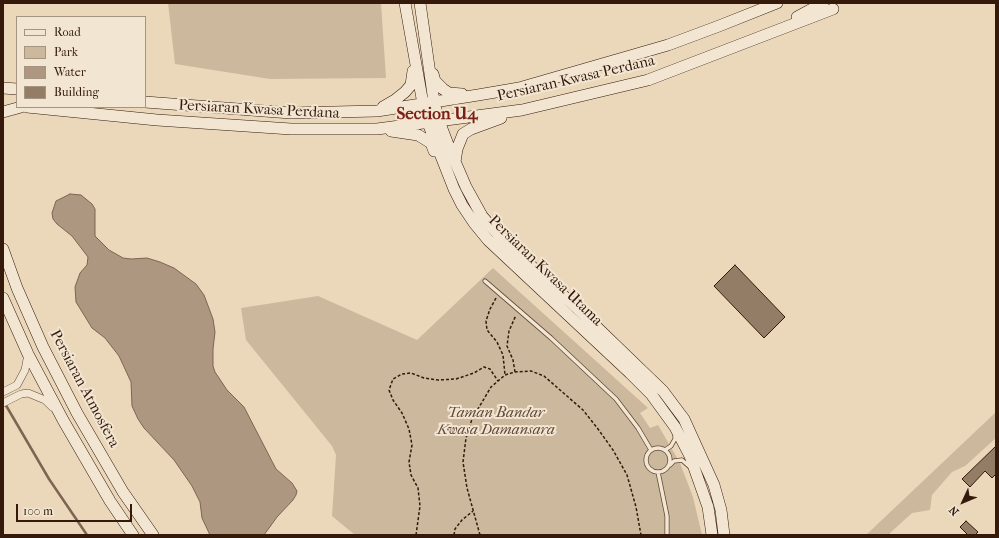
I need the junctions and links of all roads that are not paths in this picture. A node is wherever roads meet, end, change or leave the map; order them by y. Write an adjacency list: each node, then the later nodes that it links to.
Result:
1 (404, 3): 8 (main road, Persiaran Kwasa Utama)
2 (420, 3): 7 (main road, Persiaran Kwasa Utama)
3 (777, 3): 11 (main road, Persiaran Kwasa Perdana)
4 (823, 3): 6 (main road)
5 (833, 9): 6 (main road, Persiaran Kwasa Perdana)
6 (774, 32): 20 (main road, Persiaran Kwasa Perdana)
7 (428, 56): 11 (main road); 13 (main road, Persiaran Kwasa Utama)
8 (413, 57): 14 (main road, Persiaran Kwasa Utama); 19 (main road)
9 (3, 88): 10 (main road)
10 (16, 89)
11 (478, 95): 13 (main road, Persiaran Kwasa Perdana)
12 (146, 102): 19 (main road, Persiaran Kwasa Perdana)
13 (434, 102): 14 (main road, Persiaran Kwasa Perdana); 22 (main road, Persiaran Kwasa Utama)
14 (423, 104): 19 (main road, Persiaran Kwasa Perdana); 22 (main road, Persiaran Kwasa Utama)
15 (3, 105): 16 (main road)
16 (16, 106)
17 (17, 108): 21 (main road)
18 (37, 108): 23 (main road, Persiaran Kwasa Perdana)
19 (377, 110)
20 (522, 110): 22 (main road, Persiaran Kwasa Perdana); 24 (main road)
21 (3, 112)
22 (434, 122): 23 (main road, Persiaran Kwasa Perdana); 24 (main road, Persiaran Kwasa Utama); 25 (main road, Persiaran Kwasa Utama)
23 (377, 129): 25 (main road)
24 (455, 162): 43 (main road, Persiaran Kwasa Utama)
25 (454, 189): 33 (main road, Persiaran Kwasa Utama)
26 (3, 249): 40 (main road, Persiaran Atmosfera)
27 (485, 281): 34 (lane)
28 (3, 298): 29 (main road, Persiaran Atmosfera)
29 (28, 354): 30 (street); 32 (main road, Persiaran Atmosfera)
30 (3, 392)
31 (3, 403): 32 (street)
32 (63, 420): 39 (main road, Persiaran Atmosfera)
33 (675, 427): 35 (lane); 38 (main road, Persiaran Kwasa Utama)
34 (651, 450): 35 (lane); 37 (lane)
35 (665, 450): 36 (lane)
36 (669, 466): 37 (lane); 38 (lane)
37 (658, 472): 41 (lane)
38 (700, 483): 42 (main road, Persiaran Kwasa Utama)
39 (133, 535)
40 (153, 535)
41 (667, 535)
42 (712, 535)
43 (724, 535)

